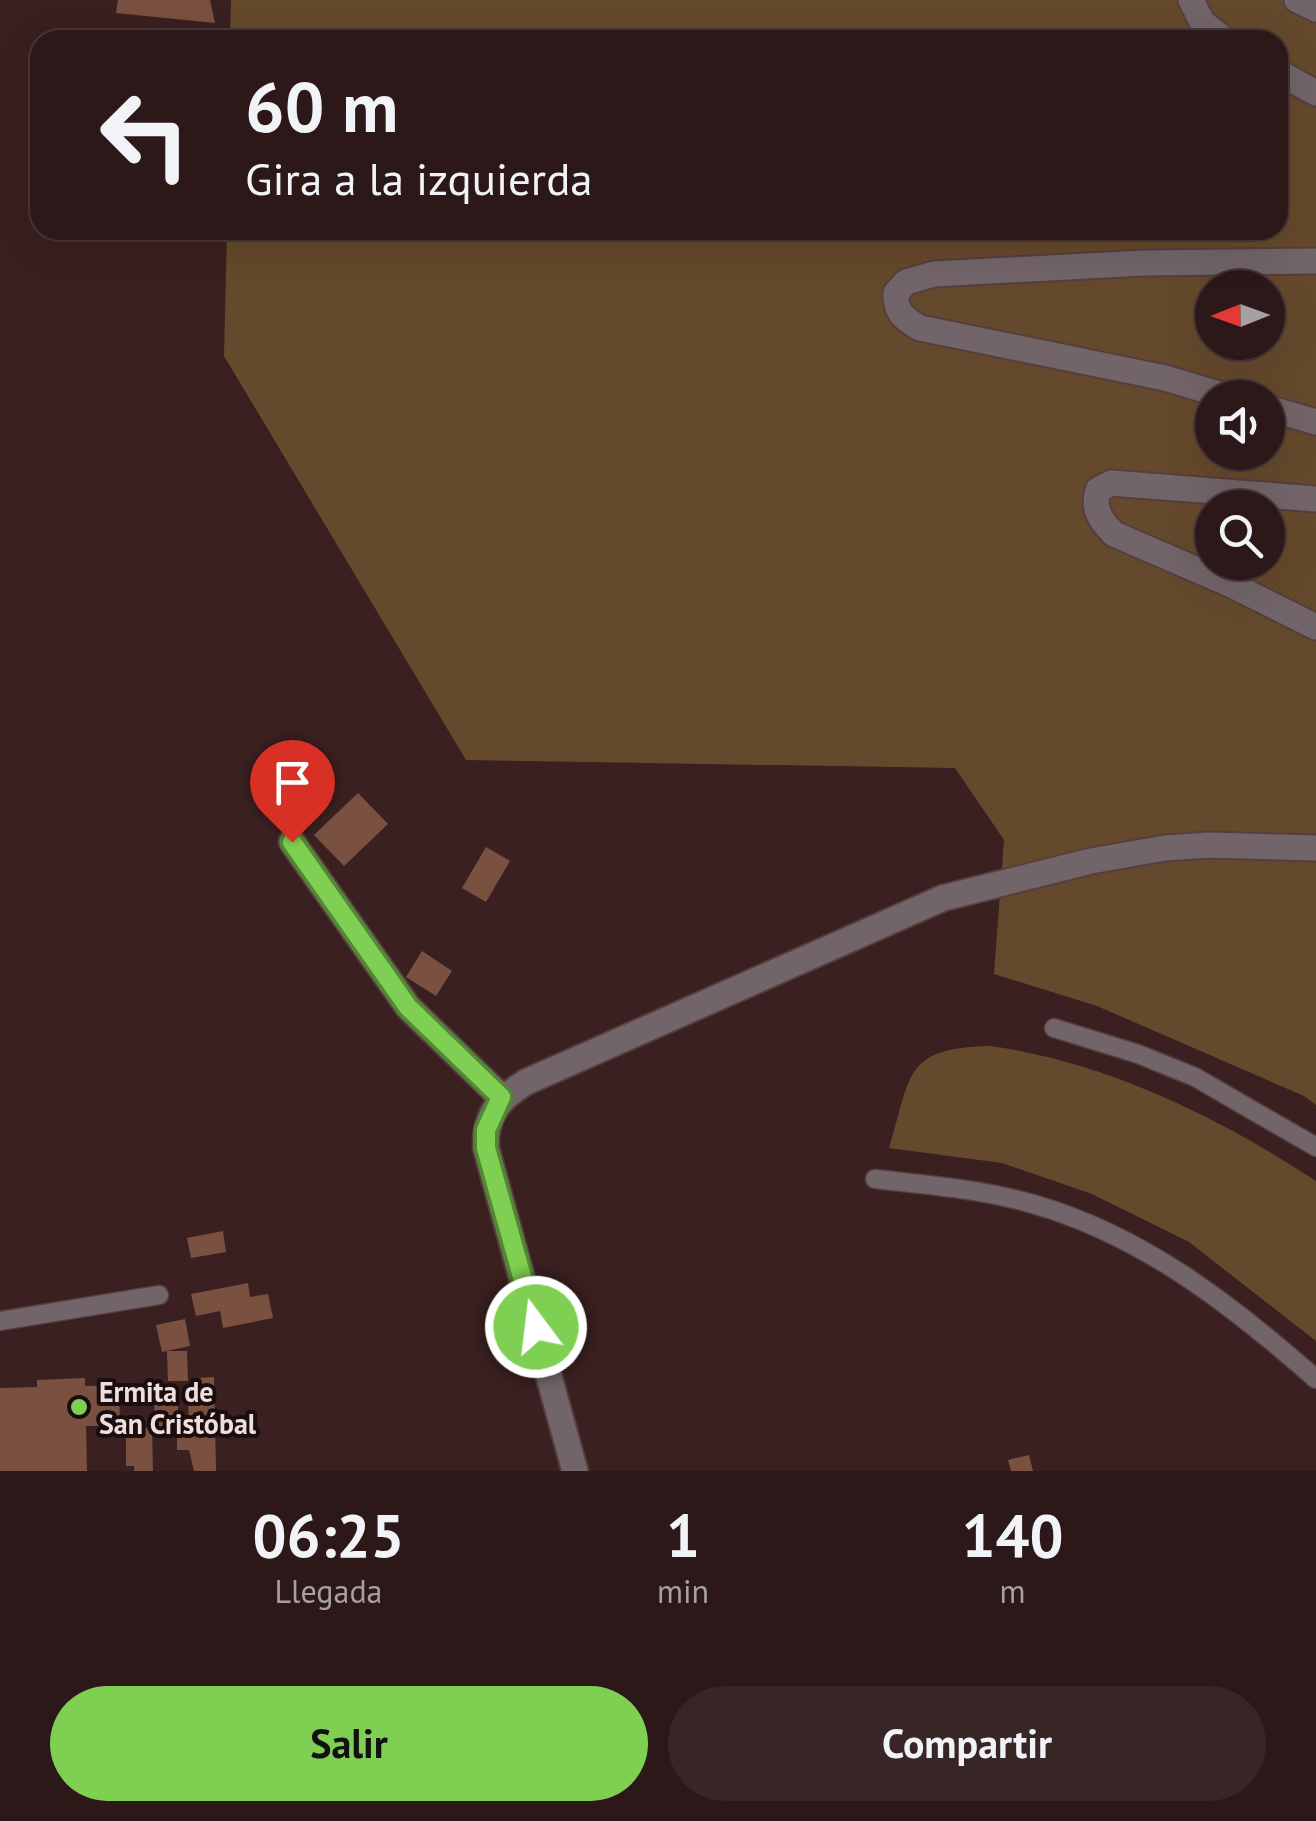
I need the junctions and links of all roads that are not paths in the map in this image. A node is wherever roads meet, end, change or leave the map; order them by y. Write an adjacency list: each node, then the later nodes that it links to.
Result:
1 (1191, 0): 4 (street)
2 (1297, 0): 3 (street)
3 (1316, 9)
4 (1213, 30)
5 (1288, 78): 6 (street)
6 (1316, 93)
7 (1316, 261): 8 (street)
8 (1195, 387)
9 (1285, 413): 10 (street)
10 (1316, 422)
11 (1316, 499): 12 (street)
12 (1316, 628)
13 (292, 842): 16 (street)
14 (1316, 848): 16 (street)
15 (1054, 1028): 17 (lane)
16 (501, 1097): 22 (street)
17 (1316, 1147)
18 (875, 1178): 21 (lane)
19 (158, 1295): 20 (lane)
20 (0, 1320)
21 (1316, 1379)
22 (575, 1471)

